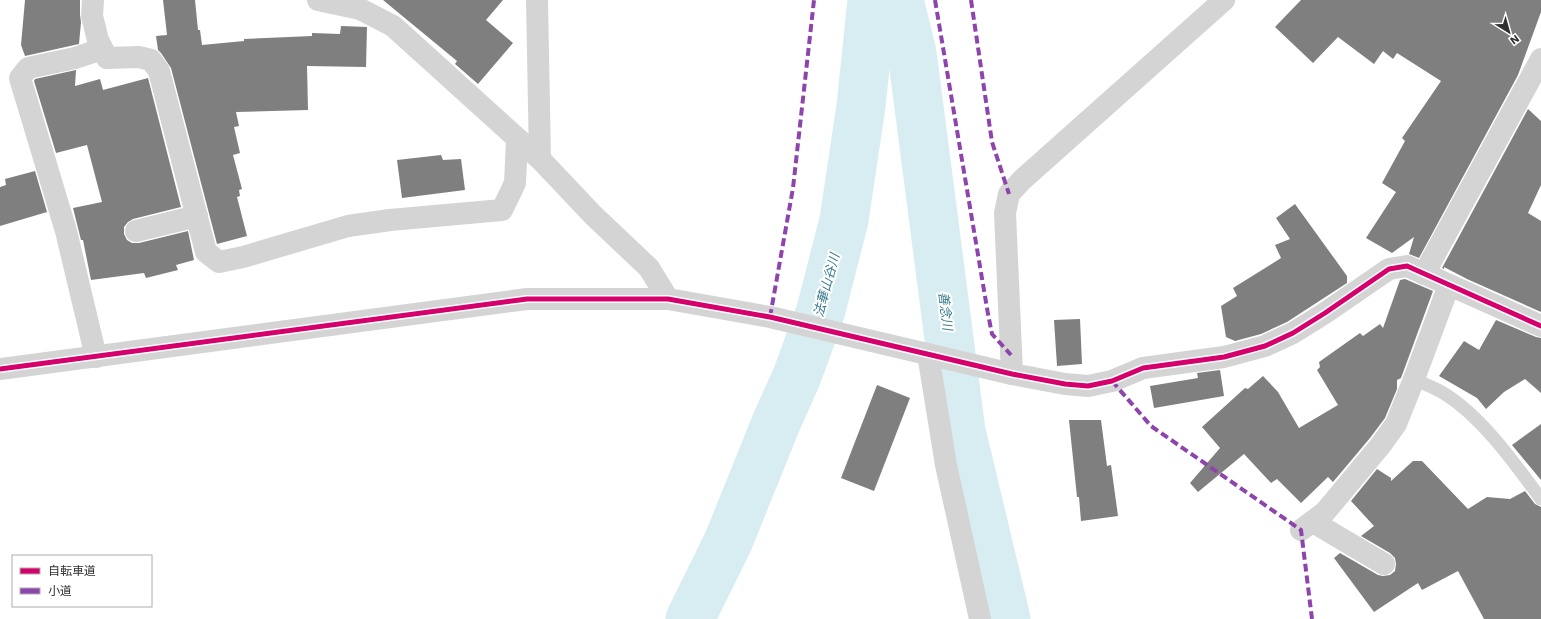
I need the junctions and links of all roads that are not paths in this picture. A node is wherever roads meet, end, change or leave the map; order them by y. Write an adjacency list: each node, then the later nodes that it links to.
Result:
1 (93, 0): 5 (street)
2 (538, 0): 8 (street)
3 (1224, 0): 18 (street)
4 (325, 1): 7 (street)
5 (102, 49): 9 (street); 16 (street)
6 (1541, 59): 11 (street)
7 (518, 139): 8 (street); 9 (street)
8 (540, 159): 13 (street)
9 (197, 216): 10 (street)
10 (136, 231)
11 (1424, 274): 12 (street); 18 (street)
12 (1449, 285): 14 (street); 19 (street)
13 (668, 299): 15 (street); 16 (street)
14 (1541, 326)
15 (932, 355): 18 (street); 22 (street)
16 (96, 357): 17 (street)
17 (0, 369)
18 (1012, 374)
19 (1414, 379): 20 (lane); 21 (street)
20 (1541, 499)
21 (1384, 564)
22 (980, 619)

